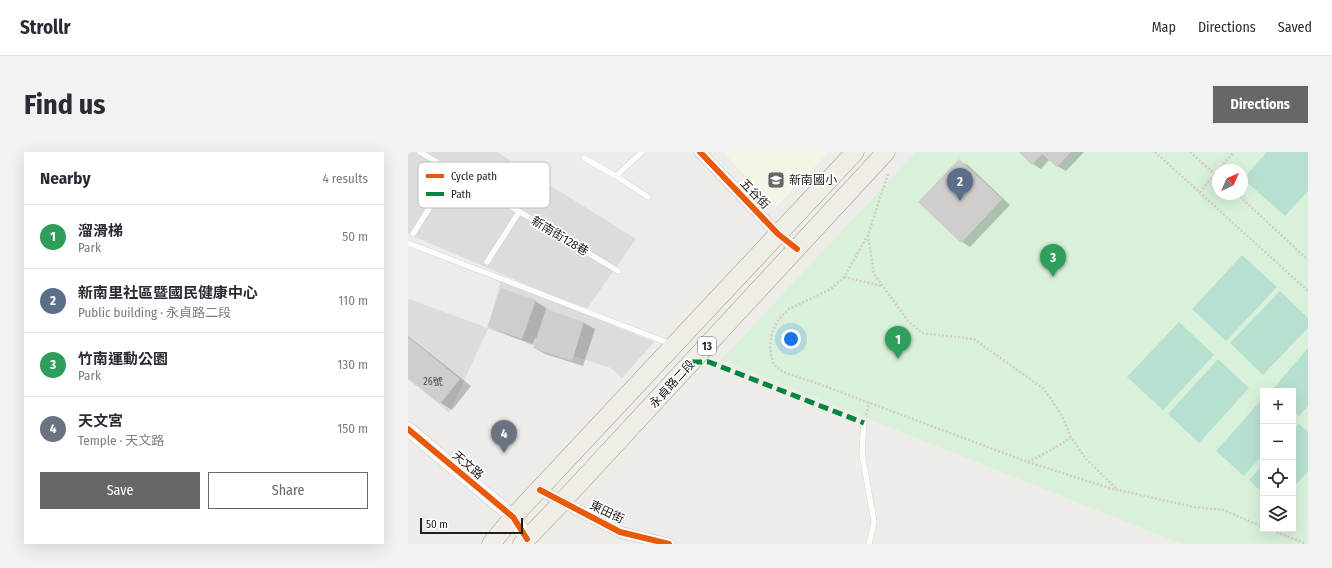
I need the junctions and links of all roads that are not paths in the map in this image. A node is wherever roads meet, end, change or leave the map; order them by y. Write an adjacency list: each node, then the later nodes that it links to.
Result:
1 (420, 152): 7 (lane, 新南街128巷)
2 (642, 152): 8 (lane)
3 (700, 152): 14 (street, 五谷街)
4 (854, 152): 14 (main road, 永貞路二段 / 13)
5 (886, 152): 16 (main road, 永貞路二段 / 13)
6 (584, 158): 8 (lane)
7 (436, 162)
8 (616, 176): 9 (lane)
9 (648, 197)
10 (430, 208): 13 (lane)
11 (513, 208): 12 (lane, 新南街128巷)
12 (520, 212): 17 (lane); 18 (lane, 新南街128巷)
13 (414, 234)
14 (778, 234): 16 (street, 五谷街); 19 (main road, 永貞路二段 / 13)
15 (408, 243): 19 (lane)
16 (797, 250): 20 (main road, 永貞路二段 / 13)
17 (487, 262)
18 (618, 271)
19 (675, 346): 20 (main road); 23 (main road, 永貞路二段 / 13)
20 (692, 362): 24 (main road, 永貞路二段 / 13)
21 (864, 423): 29 (lane)
22 (408, 429): 25 (street, 天文路)
23 (540, 490): 24 (street, 東田街); 25 (main road, 永貞路二段 / 13)
24 (562, 502): 26 (main road, 永貞路二段 / 13); 28 (street, 東田街)
25 (513, 518): 26 (street, 天文路); 27 (main road, 永貞路二段 / 13)
26 (527, 542)
27 (491, 544)
28 (669, 544)
29 (869, 544)

